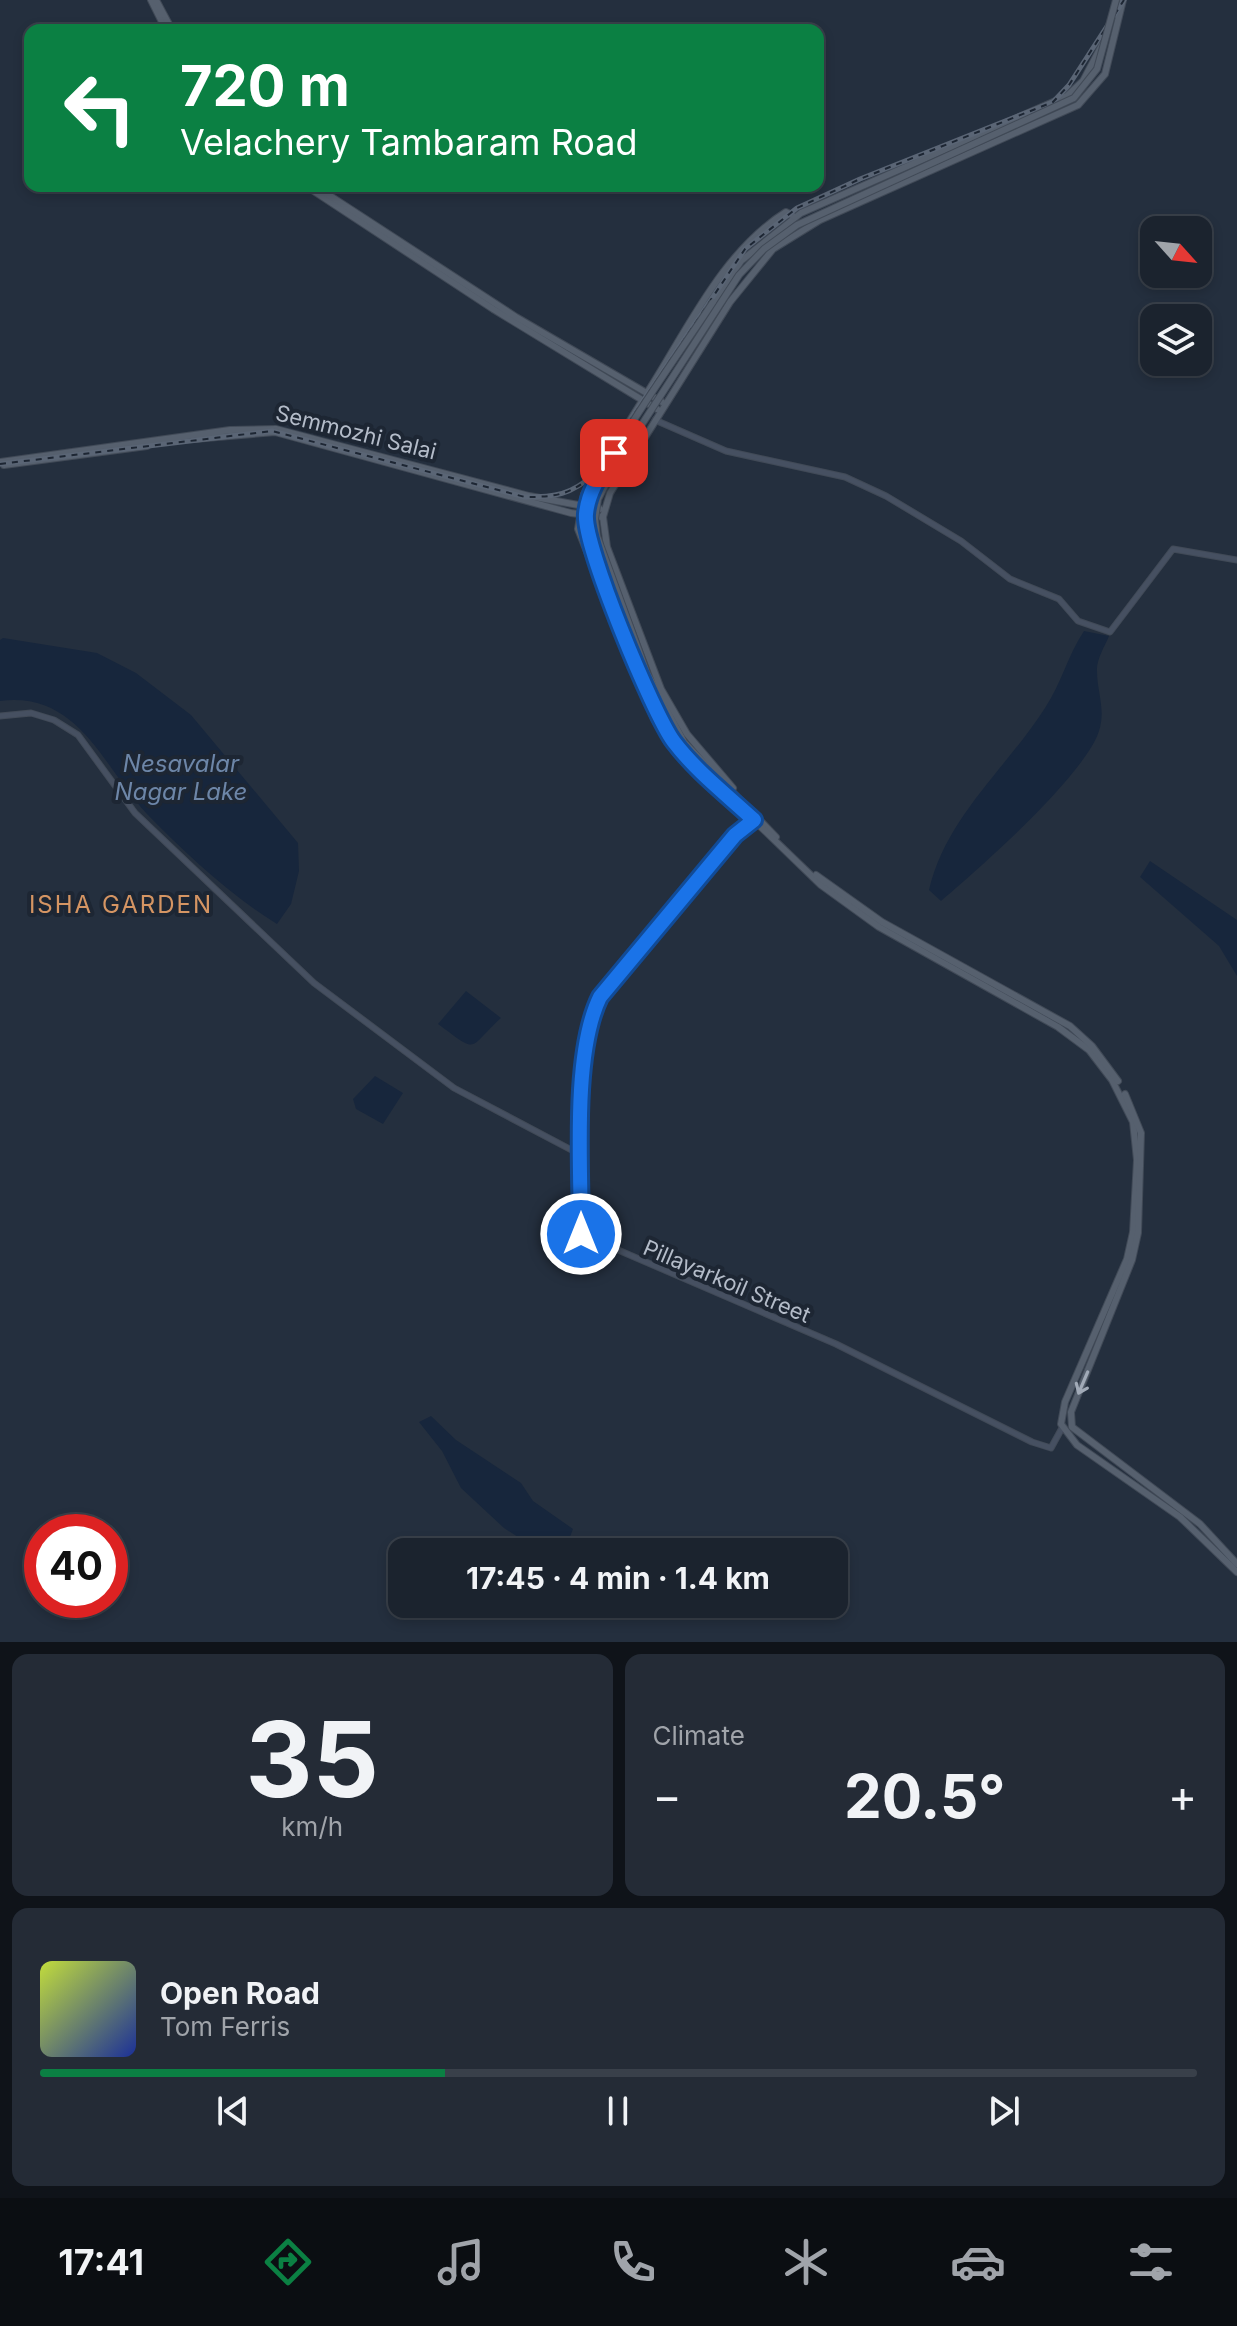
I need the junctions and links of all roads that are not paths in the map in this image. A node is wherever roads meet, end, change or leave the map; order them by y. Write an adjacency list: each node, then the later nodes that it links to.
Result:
1 (154, 0): 3 (main road)
2 (1120, 0): 4 (main road); 5 (main road); 21 (main road, bridge)
3 (166, 24)
4 (1075, 90): 5 (main road); 8 (main road)
5 (1085, 100): 10 (main road)
6 (315, 192): 12 (main road)
7 (324, 192): 11 (main road)
8 (795, 217): 9 (main road); 21 (main road, bridge)
9 (668, 361): 10 (main road); 11 (main road)
10 (686, 371): 13 (main road)
11 (647, 393): 13 (main road)
12 (642, 401): 13 (main road); 15 (main road)
13 (662, 407): 14 (main road)
14 (654, 420): 17 (main road); 20 (street)
15 (604, 459): 17 (main road); 18 (main road)
16 (0, 464): 18 (main road, Semmozhi Salai)
17 (622, 471): 19 (main road)
18 (579, 511): 19 (main road, Semmozhi Salai); 23 (main road)
19 (604, 514): 24 (main road)
20 (1237, 560)
21 (644, 674): 23 (main road); 24 (main road)
22 (0, 716): 27 (street)
23 (724, 791): 25 (main road)
24 (734, 792): 26 (main road)
25 (754, 820): 26 (main road); 27 (street, Pillayarkoil Street)
26 (817, 878): 28 (main road); 29 (main road, one-way to 29)
27 (581, 1155): 28 (street, Pillayarkoil Street)
28 (1062, 1428): 30 (main road)
29 (1237, 1564)
30 (1237, 1572)

